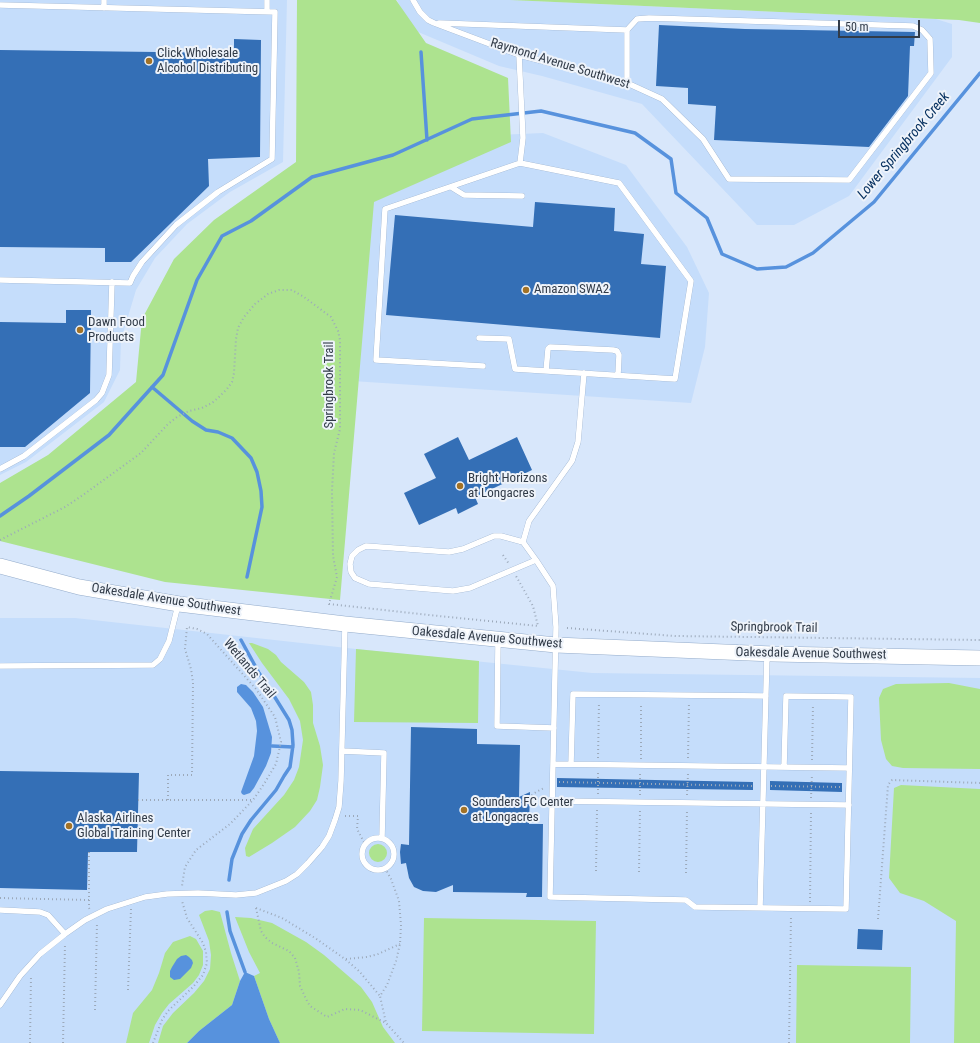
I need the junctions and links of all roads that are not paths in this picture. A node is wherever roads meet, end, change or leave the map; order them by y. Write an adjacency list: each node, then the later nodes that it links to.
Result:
1 (104, 0): 5 (lane)
2 (267, 0): 6 (lane)
3 (413, 0): 7 (lane, Raymond Avenue Southwest)
4 (0, 5): 5 (lane)
5 (104, 8): 6 (lane)
6 (267, 12): 15 (lane)
7 (434, 23): 8 (lane); 9 (lane, Raymond Avenue Southwest)
8 (627, 30): 10 (lane); 10 (lane, Raymond Avenue Southwest)
9 (519, 55): 10 (lane, Raymond Avenue Southwest); 11 (lane)
10 (627, 83)
11 (520, 164): 12 (lane); 20 (lane)
12 (451, 187): 13 (lane); 17 (lane)
13 (522, 196)
14 (0, 280): 15 (lane)
15 (112, 282): 21 (lane)
16 (479, 338): 18 (lane)
17 (483, 366)
18 (546, 370): 19 (lane); 20 (lane)
19 (584, 373): 20 (lane); 22 (lane)
20 (618, 375)
21 (0, 469)
22 (524, 542): 23 (lane); 23 (lane)
23 (536, 560): 28 (lane)
24 (0, 566): 25 (street, Oakesdale Avenue Southwest)
25 (179, 604): 26 (street, Oakesdale Avenue Southwest); 31 (lane)
26 (346, 624): 27 (street, Oakesdale Avenue Southwest); 34 (lane)
27 (498, 639): 28 (street, Oakesdale Avenue Southwest); 33 (lane)
28 (556, 645): 29 (street, Oakesdale Avenue Southwest); 33 (lane)
29 (767, 654): 30 (street, Oakesdale Avenue Southwest); 32 (lane)
30 (980, 658)
31 (0, 666)
32 (766, 696): 36 (lane); 37 (lane)
33 (554, 728): 35 (lane)
34 (342, 751): 43 (lane); 46 (lane)
35 (553, 764): 36 (lane); 40 (lane)
36 (571, 764): 37 (lane)
37 (764, 766): 38 (lane); 41 (lane)
38 (784, 767): 39 (lane); 39 (lane)
39 (849, 768): 42 (lane)
40 (552, 801): 41 (lane); 44 (lane)
41 (763, 804): 42 (lane); 44 (lane)
42 (849, 805): 44 (lane)
43 (382, 838): 43 (lane)
44 (760, 908)
45 (0, 910): 46 (lane)
46 (65, 934): 47 (lane)
47 (0, 1005)

